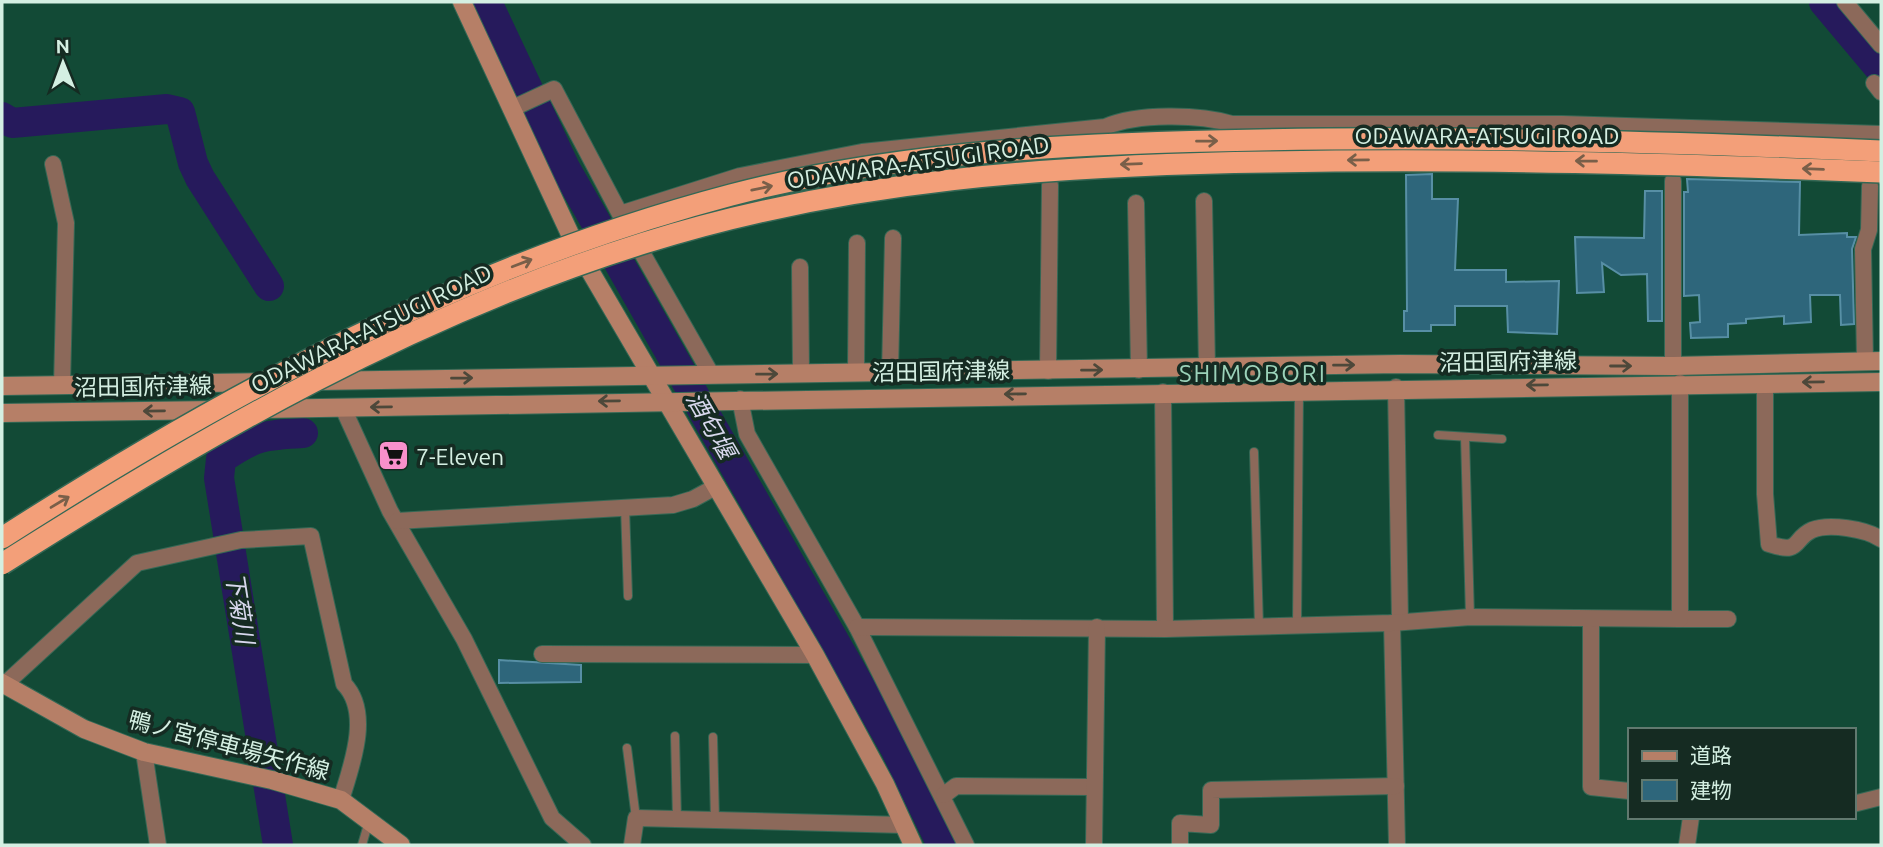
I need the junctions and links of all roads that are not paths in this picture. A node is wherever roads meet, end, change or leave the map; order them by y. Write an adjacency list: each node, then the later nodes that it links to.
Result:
1 (462, 2): 5 (main road)
2 (1845, 2): 3 (street)
3 (1875, 25): 4 (street)
4 (1881, 45)
5 (511, 109): 14 (street); 27 (main road)
6 (1881, 134): 14 (street)
7 (1881, 151): 47 (highway, ODAWARA-ATSUGI ROAD, one-way to 7, bridge)
8 (52, 164): 31 (street)
9 (1876, 179): 18 (street); 49 (highway, ODAWARA-ATSUGI ROAD, one-way to 49, bridge)
10 (1673, 181): 19 (street)
11 (1050, 185): 22 (street)
12 (1204, 201): 20 (street)
13 (1136, 203): 21 (street)
14 (620, 214): 26 (street)
15 (893, 238): 25 (street)
16 (858, 243): 24 (street)
17 (800, 267): 23 (street)
18 (1873, 361): 19 (main road, 沼田国府津線)
19 (1673, 366): 20 (main road, 沼田国府津線, one-way to 19)
20 (1207, 368): 21 (main road, 沼田国府津線)
21 (1139, 370): 22 (main road, 沼田国府津線, one-way to 21)
22 (1048, 371): 25 (main road, 沼田国府津線)
23 (801, 373): 24 (main road, 沼田国府津線); 26 (main road, 沼田国府津線, one-way to 23)
24 (856, 373): 25 (main road, 沼田国府津線)
25 (891, 373)
26 (705, 374): 27 (main road, 沼田国府津線)
27 (655, 375): 31 (main road, 沼田国府津線, one-way to 27); 37 (main road)
28 (1881, 382): 30 (main road, 沼田国府津線, one-way to 30)
29 (1680, 383): 30 (main road, 沼田国府津線); 33 (main road, 沼田国府津線, one-way to 33); 53 (street)
30 (1765, 383): 48 (street)
31 (62, 385): 32 (main road, 沼田国府津線)
32 (2, 386)
33 (1396, 387): 34 (main road, 沼田国府津線); 55 (street)
34 (1299, 390): 35 (main road, 沼田国府津線); 56 (lane)
35 (1163, 392): 36 (main road, 沼田国府津線, one-way to 36); 60 (street)
36 (740, 399): 37 (main road, 沼田国府津線); 57 (street)
37 (671, 400): 38 (main road, 沼田国府津線, one-way to 38); 44 (main road)
38 (343, 408): 39 (main road, 沼田国府津線, one-way to 39); 46 (street)
39 (2, 413)
40 (1438, 435): 41 (lane)
41 (1465, 437): 42 (lane); 51 (lane)
42 (1503, 439)
43 (1254, 452): 59 (lane)
44 (717, 486): 45 (street); 62 (main road)
45 (625, 507): 46 (street); 50 (lane)
46 (397, 521): 84 (street)
47 (2, 538)
48 (1881, 539)
49 (2, 564)
50 (628, 596)
51 (1470, 617): 52 (street); 55 (street)
52 (1591, 618): 53 (street); 70 (street)
53 (1680, 619): 54 (street)
54 (1728, 619)
55 (1396, 622): 56 (street); 68 (street)
56 (1297, 626): 59 (street)
57 (857, 627): 58 (street); 71 (street)
58 (1097, 627): 60 (street); 69 (street)
59 (1259, 628): 60 (street)
60 (1165, 629)
61 (541, 654): 62 (street)
62 (815, 655): 80 (main road)
63 (3, 684): 67 (main road, 鴨ノ宮停車場矢作線); 73 (street)
64 (675, 736): 76 (lane)
65 (713, 737): 78 (lane)
66 (627, 748): 75 (lane)
67 (144, 752): 73 (main road, 鴨ノ宮停車場矢作線); 81 (street)
68 (1396, 786): 89 (street); 90 (street)
69 (1093, 787): 71 (street); 88 (street)
70 (1628, 790)
71 (944, 795): 87 (street)
72 (1881, 797): 74 (street)
73 (341, 800): 79 (main road, 鴨ノ宮停車場矢作線)
74 (1855, 804)
75 (636, 818): 76 (street); 85 (street)
76 (677, 819): 78 (street)
77 (1691, 819): 91 (street)
78 (715, 820): 80 (street)
79 (369, 821): 82 (lane); 83 (main road, 鴨ノ宮停車場矢作線)
80 (904, 825): 86 (main road)
81 (158, 845)
82 (362, 845)
83 (401, 845)
84 (583, 845)
85 (632, 845)
86 (913, 845)
87 (966, 845)
88 (1094, 845)
89 (1180, 845)
90 (1397, 845)
91 (1687, 845)

